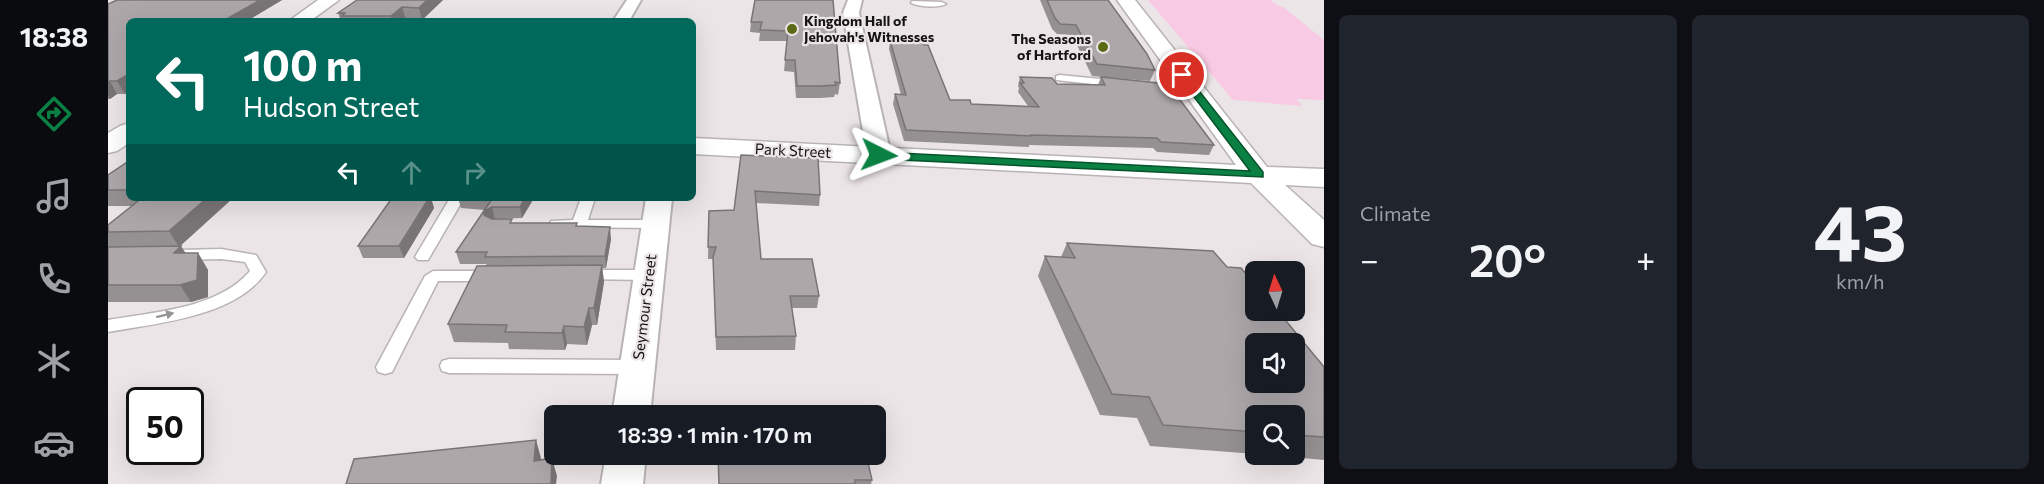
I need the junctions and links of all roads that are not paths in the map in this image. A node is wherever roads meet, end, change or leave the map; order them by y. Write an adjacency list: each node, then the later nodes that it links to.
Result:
1 (330, 0): 7 (main road)
2 (634, 0): 8 (street)
3 (855, 0): 16 (street)
4 (1126, 0): 10 (main road)
5 (915, 3): 6 (lane)
6 (942, 4)
7 (303, 18)
8 (623, 18)
9 (1060, 78): 10 (lane)
10 (1194, 92): 17 (main road)
11 (108, 122): 12 (main road)
12 (126, 122)
13 (126, 133): 14 (main road)
14 (108, 145)
15 (696, 146): 16 (main road, Park Street)
16 (879, 155): 17 (main road, Park Street)
17 (1259, 175): 18 (main road, Park Street); 24 (main road)
18 (1324, 178)
19 (454, 201): 26 (lane)
20 (587, 201): 22 (lane)
21 (657, 211): 22 (lane); 27 (street, Seymour Street)
22 (579, 224): 23 (lane)
23 (543, 225)
24 (1324, 237)
25 (164, 255): 30 (lane, one-way to 25)
26 (423, 257)
27 (649, 275): 29 (lane); 33 (street, Seymour Street)
28 (505, 276): 32 (lane)
29 (565, 276)
30 (108, 326)
31 (449, 366): 33 (lane)
32 (386, 367)
33 (637, 367): 34 (street, Seymour Street)
34 (632, 405)
35 (625, 465): 36 (street)
36 (622, 484)

